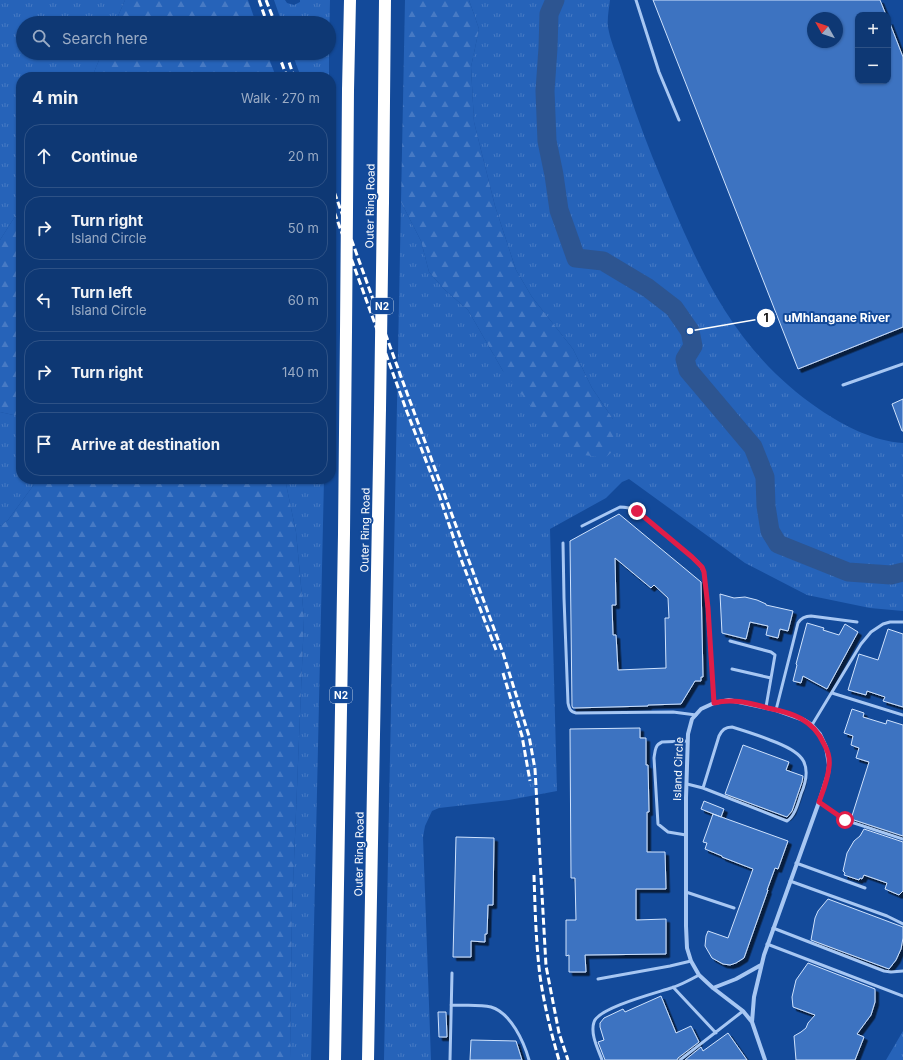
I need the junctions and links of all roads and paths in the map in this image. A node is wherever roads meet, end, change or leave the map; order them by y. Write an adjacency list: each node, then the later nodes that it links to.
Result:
1 (350, 0): 48 (highway, Outer Ring Road / N2, bridge)
2 (385, 0): 49 (highway, Outer Ring Road / N2, bridge)
3 (636, 0): 4 (lane)
4 (679, 120)
5 (903, 364): 6 (lane)
6 (844, 385)
7 (582, 526): 15 (lane)
8 (563, 543): 18 (lane)
9 (857, 622): 17 (lane)
10 (903, 622): 14 (lane)
11 (730, 641): 13 (lane)
12 (732, 669): 13 (lane)
13 (771, 678): 16 (lane)
14 (832, 693): 19 (lane); 20 (lane)
15 (714, 703): 16 (street, Island Circle); 18 (street, Island Circle)
16 (766, 707): 17 (street, Island Circle)
17 (776, 710): 20 (street, Island Circle)
18 (696, 715): 21 (street, Island Circle)
19 (903, 715)
20 (812, 726): 24 (street, Island Circle)
21 (687, 741): 22 (street, Island Circle); 25 (lane)
22 (687, 784): 23 (lane); 25 (street, Island Circle)
23 (704, 788): 23 (lane)
24 (819, 802): 26 (lane); 27 (street, Island Circle)
25 (686, 835): 30 (street, Island Circle)
26 (903, 839)
27 (796, 863): 28 (street, Island Circle); 29 (lane)
28 (790, 881): 32 (lane); 33 (street, Island Circle)
29 (865, 888)
30 (686, 892): 31 (lane); 35 (street, Island Circle)
31 (734, 908)
32 (903, 924)
33 (773, 928): 34 (street, Island Circle); 37 (lane)
34 (767, 944): 36 (street, Island Circle); 43 (lane)
35 (691, 961): 39 (street, Island Circle); 40 (lane)
36 (761, 965): 42 (street); 46 (street, Island Circle)
37 (903, 971)
38 (452, 973): 44 (lane)
39 (699, 975): 41 (lane); 42 (street, Island Circle)
40 (598, 979)
41 (673, 988): 47 (lane); 52 (lane)
42 (713, 988): 45 (street, Island Circle)
43 (903, 996)
44 (451, 1005): 50 (lane); 51 (lane)
45 (743, 1011): 46 (street, Island Circle); 47 (lane)
46 (752, 1022): 54 (street, Island Circle)
47 (716, 1033): 53 (lane)
48 (335, 1060)
49 (368, 1060)
50 (450, 1060)
51 (529, 1060)
52 (602, 1060)
53 (680, 1060)
54 (765, 1060)

